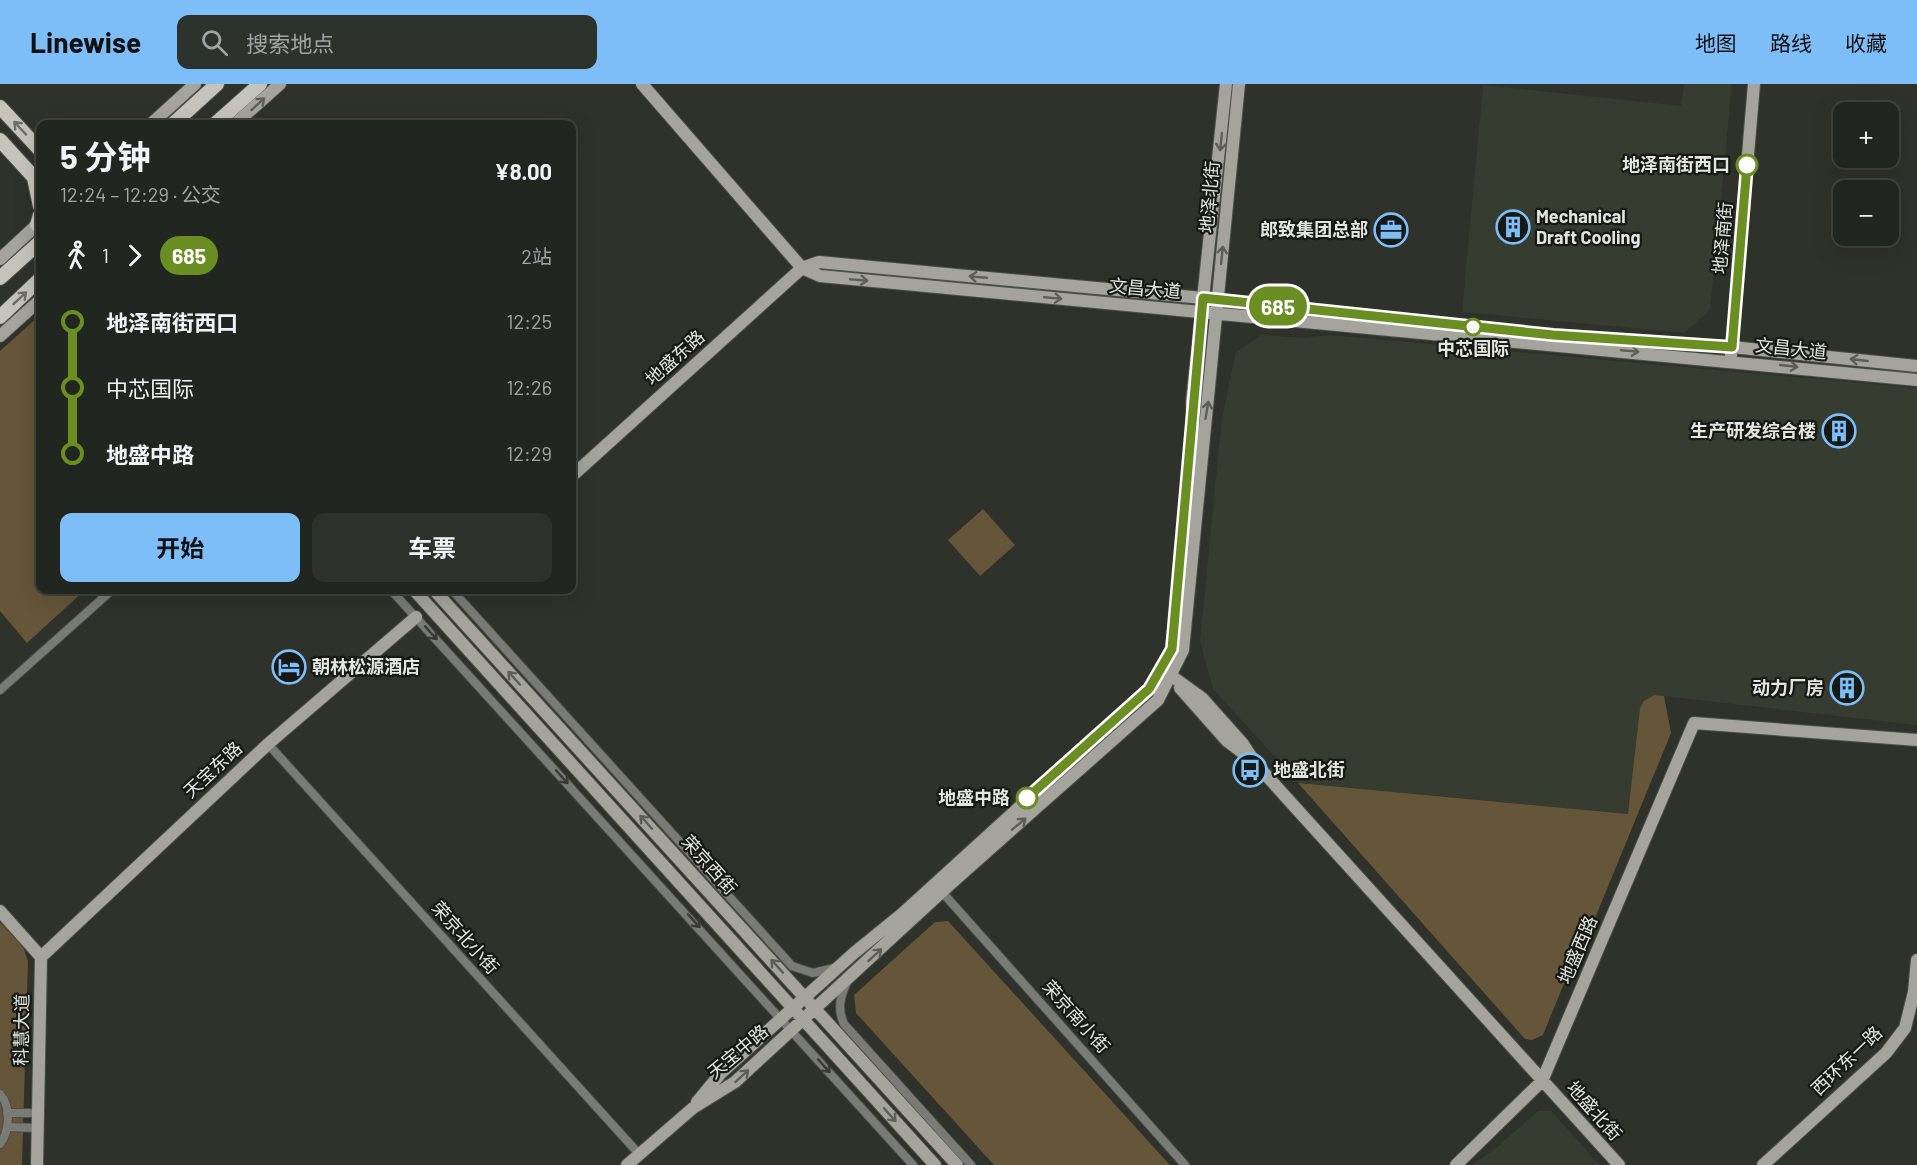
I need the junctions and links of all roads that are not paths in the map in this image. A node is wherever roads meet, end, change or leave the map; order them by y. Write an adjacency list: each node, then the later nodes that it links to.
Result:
1 (195, 84): 9 (street)
2 (260, 84): 13 (main road)
3 (280, 84): 14 (street, one-way to 3)
4 (642, 84): 21 (street)
5 (1226, 84): 24 (street, 地泽北街, one-way to 24)
6 (1239, 84): 25 (street, 地泽北街, one-way to 6)
7 (1754, 84): 30 (street, 地泽南街)
8 (214, 87): 9 (street); 12 (main road)
9 (174, 103): 11 (street)
10 (0, 106): 16 (main road, one-way to 10)
11 (155, 120)
12 (177, 120)
13 (220, 120)
14 (240, 120)
15 (0, 140): 17 (main road)
16 (36, 146)
17 (36, 180)
18 (36, 224): 20 (street)
19 (36, 246): 22 (main road)
20 (0, 259)
21 (802, 268): 24 (street, 文昌大道, one-way to 21); 27 (street, 文昌大道, one-way to 27); 34 (street, 地盛东路)
22 (0, 278)
23 (36, 284): 29 (main road, one-way to 23)
24 (1203, 298): 25 (street, 文昌大道); 27 (street, 地泽北街)
25 (1218, 300): 28 (street, 地泽北街); 30 (street, 文昌大道)
26 (36, 303): 29 (street)
27 (1202, 312): 28 (street, 文昌大道); 41 (street)
28 (1216, 314): 31 (street, 文昌大道, one-way to 31); 41 (street, one-way to 28)
29 (2, 328)
30 (1732, 347): 31 (street, 地泽南街); 32 (street, 文昌大道, one-way to 30)
31 (1731, 360): 33 (street, 文昌大道, one-way to 33)
32 (1917, 366)
33 (1917, 380)
34 (576, 472)
35 (108, 594): 42 (street)
36 (395, 594): 40 (street)
37 (418, 594): 53 (street, 荣京西街)
38 (438, 594): 51 (street, 荣京西街, one-way to 38)
39 (456, 594): 49 (street)
40 (416, 616): 44 (street, 天宝东路); 54 (street, one-way to 54)
41 (1165, 672): 45 (street, one-way to 41); 49 (street); 57 (street, 地盛北街)
42 (0, 690)
43 (1917, 740): 57 (street, 地盛西路)
44 (268, 744): 47 (street, 天宝东路); 65 (street, 荣京北小街)
45 (942, 892): 50 (street, one-way to 45); 72 (street, 荣京南小街)
46 (0, 911): 47 (street)
47 (41, 957): 61 (street, 科慧大道)
48 (1917, 960): 75 (street, 西环东一路)
49 (838, 967): 51 (street)
50 (848, 980): 52 (street); 71 (street)
51 (805, 997): 52 (street, 荣京西街); 53 (street, 天宝中路)
52 (815, 1007): 55 (street, 天宝中路); 70 (street, 荣京西街)
53 (793, 1008): 54 (street, 天宝中路); 55 (street, 荣京西街)
54 (782, 1018): 56 (street); 59 (street, 天宝中路)
55 (803, 1019): 56 (street, 天宝中路); 69 (street, 荣京西街, one-way to 69)
56 (792, 1029): 59 (street, 天宝中路, one-way to 56); 68 (street, one-way to 68)
57 (1542, 1081): 73 (street, 地盛西路); 74 (street, 地盛北街)
58 (0, 1094): 60 (street)
59 (693, 1108): 65 (street, 天宝中路)
60 (7, 1113): 61 (street); 62 (street)
61 (38, 1113): 63 (street, 科慧大道)
62 (7, 1127): 63 (street); 64 (street)
63 (38, 1128): 66 (street, 科慧大道)
64 (0, 1144)
65 (639, 1154): 67 (street, 天宝中路)
66 (36, 1165)
67 (627, 1165)
68 (913, 1165)
69 (935, 1165)
70 (957, 1165)
71 (971, 1165)
72 (1185, 1165)
73 (1456, 1165)
74 (1619, 1165)
75 (1763, 1165)

